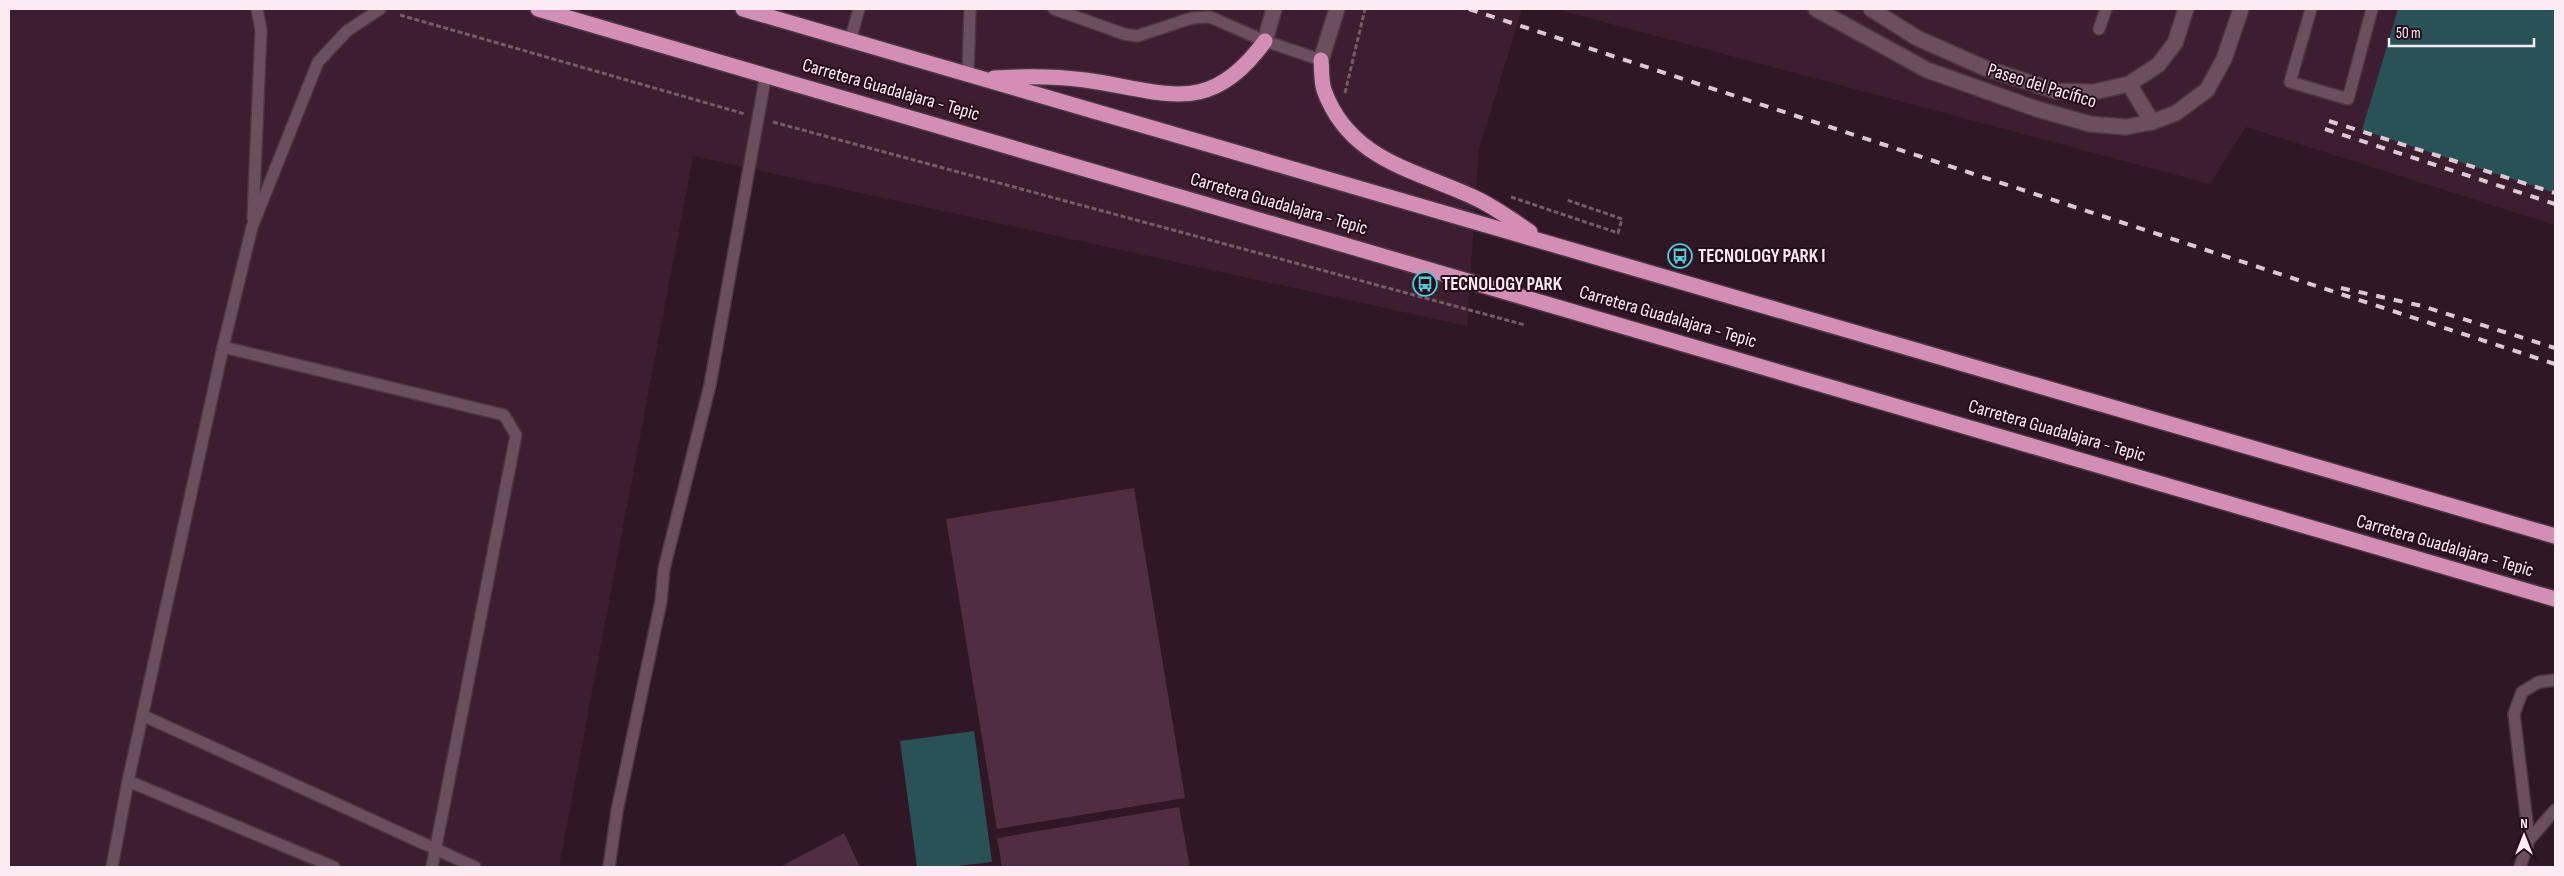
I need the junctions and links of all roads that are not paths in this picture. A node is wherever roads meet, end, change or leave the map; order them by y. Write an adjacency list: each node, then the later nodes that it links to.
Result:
1 (257, 9): 25 (lane)
2 (380, 9): 25 (lane)
3 (538, 9): 21 (highway, Carretera Guadalajara - Tepic)
4 (743, 9): 18 (highway, Carretera Guadalajara - Tepic)
5 (859, 9): 18 (lane)
6 (970, 9): 22 (lane)
7 (1054, 9): 19 (lane)
8 (1274, 9): 19 (street)
9 (1337, 9): 20 (street)
10 (1816, 9): 24 (street, Paseo del Pacífico)
11 (1871, 9): 23 (street, Paseo del Pacífico)
12 (2106, 9): 17 (lane)
13 (2186, 9): 23 (street, Paseo del Pacífico)
14 (2241, 9): 24 (street, Paseo del Pacífico)
15 (2311, 9): 16 (lane)
16 (2372, 9)
17 (2099, 29)
18 (850, 40): 22 (highway, Carretera Guadalajara - Tepic)
19 (1265, 40): 20 (lane); 22 (highway)
20 (1321, 60): 26 (highway)
21 (766, 74): 29 (highway, Carretera Guadalajara - Tepic); 40 (lane)
22 (975, 76): 26 (highway, Carretera Guadalajara - Tepic)
23 (2129, 84): 24 (street)
24 (2152, 122)
25 (252, 227): 27 (lane)
26 (1542, 240): 28 (highway, Carretera Guadalajara - Tepic)
27 (223, 347): 31 (lane); 35 (lane)
28 (2555, 536)
29 (2555, 599)
30 (2555, 680): 34 (lane)
31 (144, 716): 32 (lane); 35 (lane)
32 (128, 781): 36 (lane); 37 (lane)
33 (2555, 810): 34 (lane)
34 (2529, 840): 41 (lane)
35 (436, 848): 38 (lane); 39 (lane)
36 (112, 867)
37 (334, 867)
38 (432, 867)
39 (475, 867)
40 (609, 867)
41 (2520, 867)

